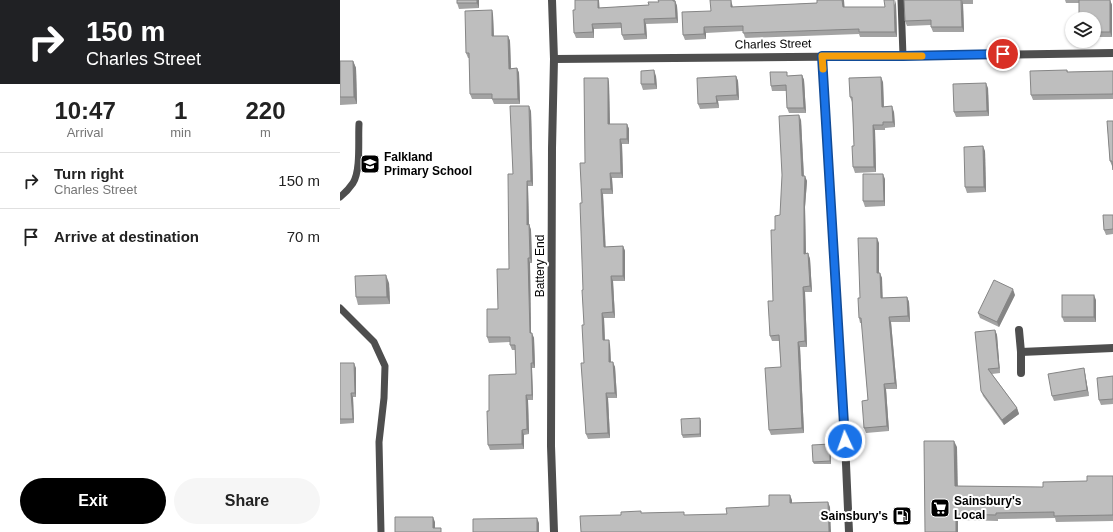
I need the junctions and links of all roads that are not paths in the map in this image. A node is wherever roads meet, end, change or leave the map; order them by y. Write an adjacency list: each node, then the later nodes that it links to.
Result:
1 (552, 0): 6 (street, Battery End)
2 (901, 0): 5 (lane)
3 (1113, 53): 5 (street, Charles Street)
4 (822, 56): 5 (street, Charles Street); 6 (street, Charles Street); 16 (street)
5 (903, 56)
6 (554, 59): 15 (street, Battery End)
7 (359, 124): 8 (lane)
8 (340, 197)
9 (340, 308): 14 (lane)
10 (1019, 330): 12 (street)
11 (1113, 348): 12 (street)
12 (1021, 352): 13 (street)
13 (1021, 373)
14 (381, 532)
15 (554, 532)
16 (849, 532)

